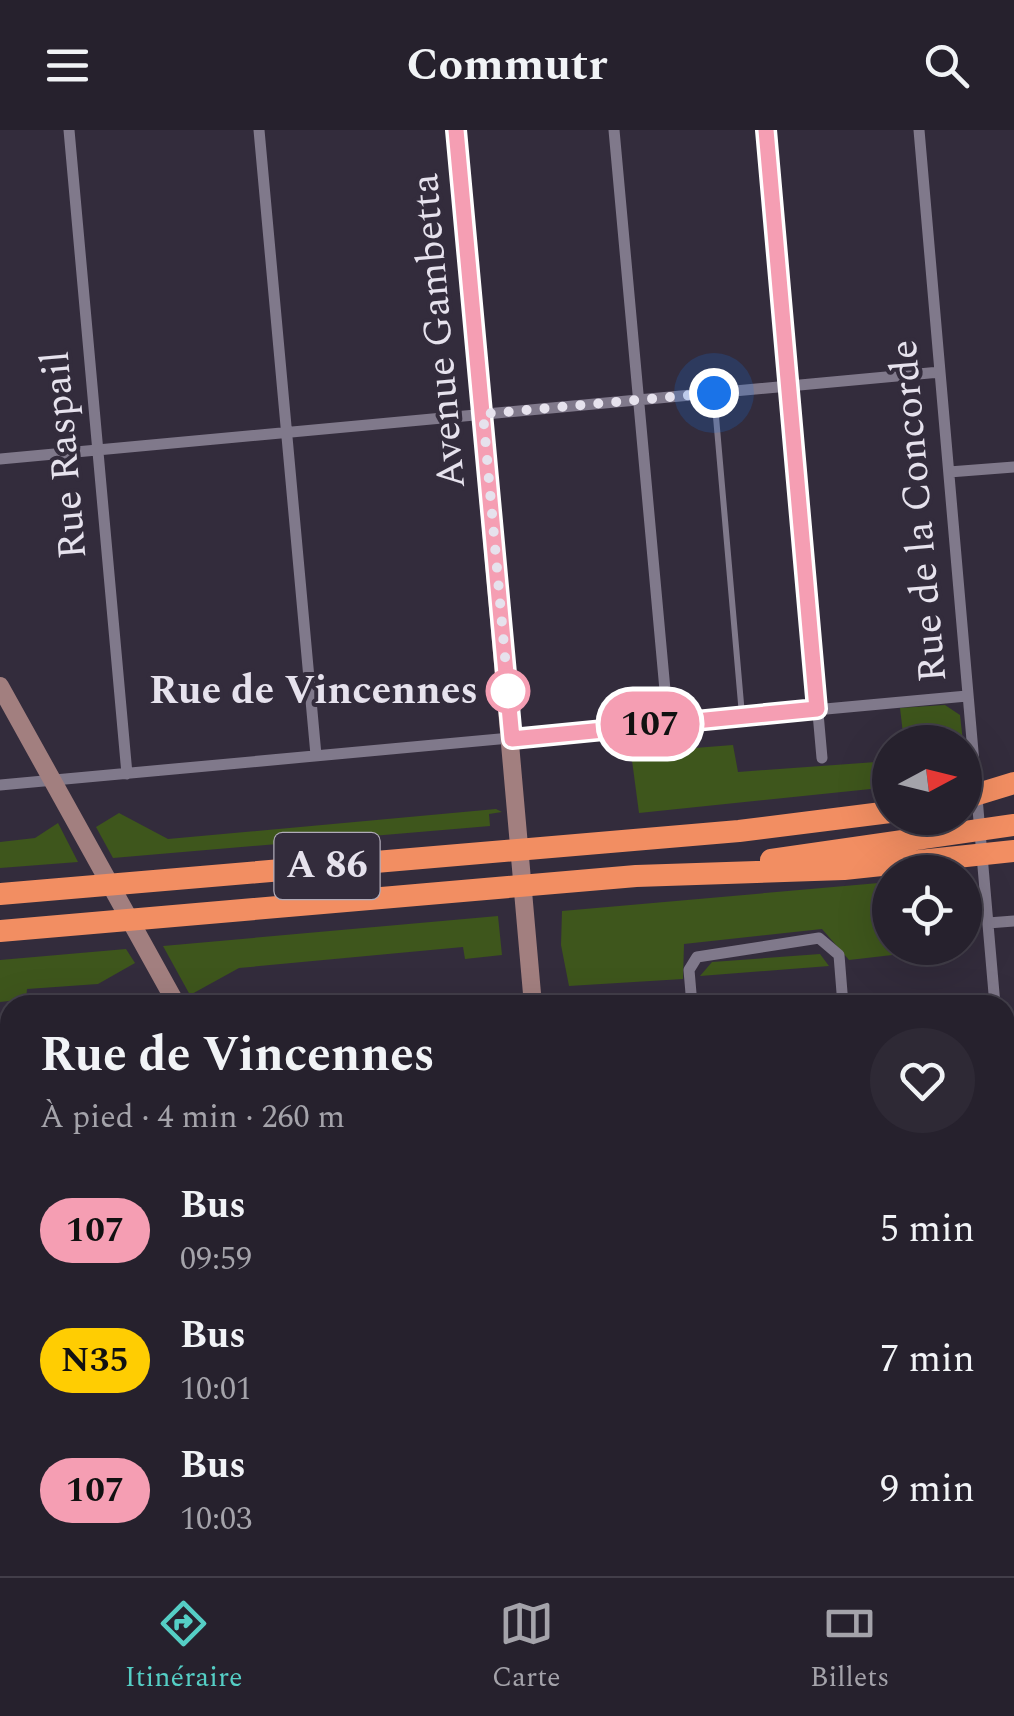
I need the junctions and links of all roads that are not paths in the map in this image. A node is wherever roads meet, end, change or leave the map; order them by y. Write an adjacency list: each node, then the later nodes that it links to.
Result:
1 (70, 130): 13 (street, Rue Raspail)
2 (260, 130): 12 (street)
3 (456, 130): 11 (street, Avenue Gambetta)
4 (614, 130): 10 (street)
5 (766, 130): 8 (street)
6 (918, 130): 7 (street, Rue de la Concorde)
7 (940, 372): 8 (street); 16 (street, Rue de la Concorde)
8 (789, 386): 9 (street); 19 (street)
9 (714, 393): 10 (street); 20 (lane)
10 (639, 400): 11 (street); 21 (street)
11 (483, 414): 12 (street); 22 (street, Avenue Gambetta)
12 (287, 430): 13 (street); 23 (street)
13 (97, 451): 14 (street); 25 (street, Rue Raspail)
14 (0, 459)
15 (1014, 467): 16 (street)
16 (949, 472): 18 (street, Rue de la Concorde)
17 (0, 686): 26 (street)
18 (968, 696): 19 (street); 36 (street, Rue de la Concorde)
19 (817, 709): 20 (street); 24 (street)
20 (742, 716): 21 (street)
21 (668, 722): 22 (street)
22 (512, 739): 23 (street); 39 (street, Avenue Gambetta)
23 (316, 755): 25 (street)
24 (822, 758)
25 (127, 774): 26 (street)
26 (52, 780): 27 (street); 38 (street)
27 (0, 785)
28 (1010, 786): 29 (highway)
29 (982, 793)
30 (872, 814): 34 (highway, A 86)
31 (1014, 825): 32 (highway, A 86)
32 (957, 847): 33 (highway); 37 (highway, A 86)
33 (1014, 851)
34 (0, 894)
35 (1014, 921): 36 (street)
36 (988, 923): 42 (street, Rue de la Concorde)
37 (0, 931)
38 (171, 995)
39 (532, 995)
40 (691, 995): 41 (street)
41 (842, 995)
42 (994, 995)

